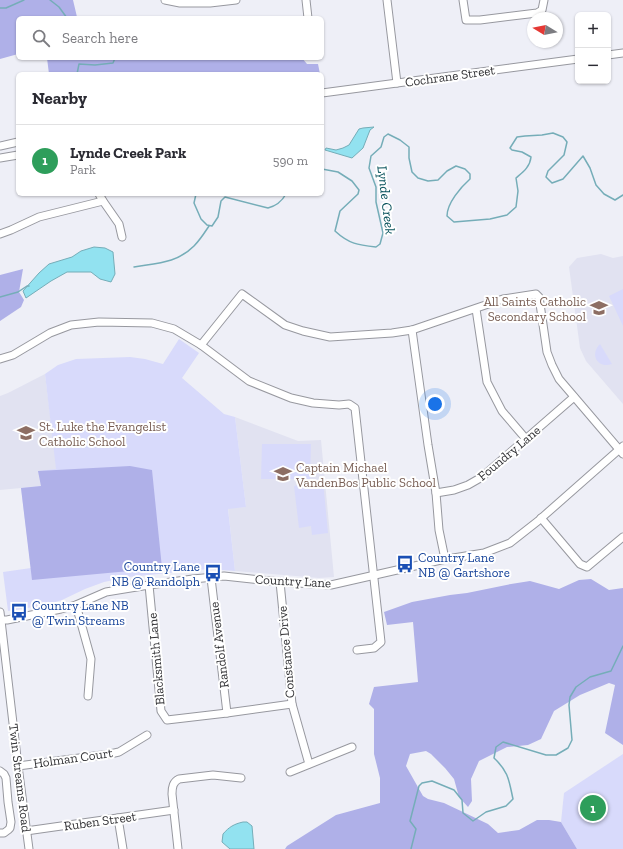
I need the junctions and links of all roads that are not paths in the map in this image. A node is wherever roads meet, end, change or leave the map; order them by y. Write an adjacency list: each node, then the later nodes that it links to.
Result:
1 (165, 0): 2 (street)
2 (236, 0)
3 (306, 0): 7 (street)
4 (387, 0): 11 (street)
5 (463, 0): 6 (street)
6 (544, 0)
7 (308, 16)
8 (623, 53): 9 (street)
9 (611, 55)
10 (575, 59): 11 (street, Cochrane Street)
11 (397, 83): 12 (street, Cochrane Street)
12 (324, 93)
13 (16, 142): 14 (street)
14 (0, 146)
15 (16, 155): 16 (street)
16 (0, 158)
17 (100, 196): 18 (street)
18 (103, 201): 19 (street); 20 (street)
19 (0, 234)
20 (122, 237)
21 (476, 309): 22 (street); 25 (street); 26 (street)
22 (412, 330): 23 (street); 28 (street)
23 (201, 345): 24 (street); 32 (street)
24 (0, 359)
25 (574, 397): 26 (street, Foundry Lane); 27 (street)
26 (526, 439): 28 (street, Foundry Lane)
27 (622, 450): 29 (street, Country Lane)
28 (436, 493): 31 (street)
29 (541, 518): 30 (street); 31 (street, Country Lane)
30 (623, 537)
31 (445, 559): 32 (street, Country Lane)
32 (374, 576): 34 (street, Country Lane); 39 (street)
33 (211, 578): 34 (street, Country Lane); 35 (street, Country Lane); 42 (street, Randolf Avenue)
34 (280, 582): 41 (street, Constance Drive)
35 (149, 585): 36 (street, Country Lane); 42 (street, Blacksmith Lane)
36 (76, 605): 38 (street, Country Lane); 40 (street)
37 (0, 612): 38 (street, Twin Streams Road)
38 (0, 620): 46 (street, Twin Streams Road)
39 (357, 650)
40 (88, 696)
41 (292, 704): 42 (street, Constance Drive); 45 (street)
42 (227, 713)
43 (147, 734): 46 (street, Holman Court)
44 (352, 747): 45 (street)
45 (309, 764): 48 (street)
46 (18, 766): 52 (street, Twin Streams Road)
47 (0, 771): 53 (street)
48 (290, 772)
49 (240, 778): 50 (street)
50 (174, 810): 51 (street, Ruben Street); 56 (street)
51 (118, 818): 52 (street, Ruben Street); 55 (street)
52 (26, 832): 54 (street, Twin Streams Road)
53 (0, 833)
54 (29, 849)
55 (123, 849)
56 (178, 849)

